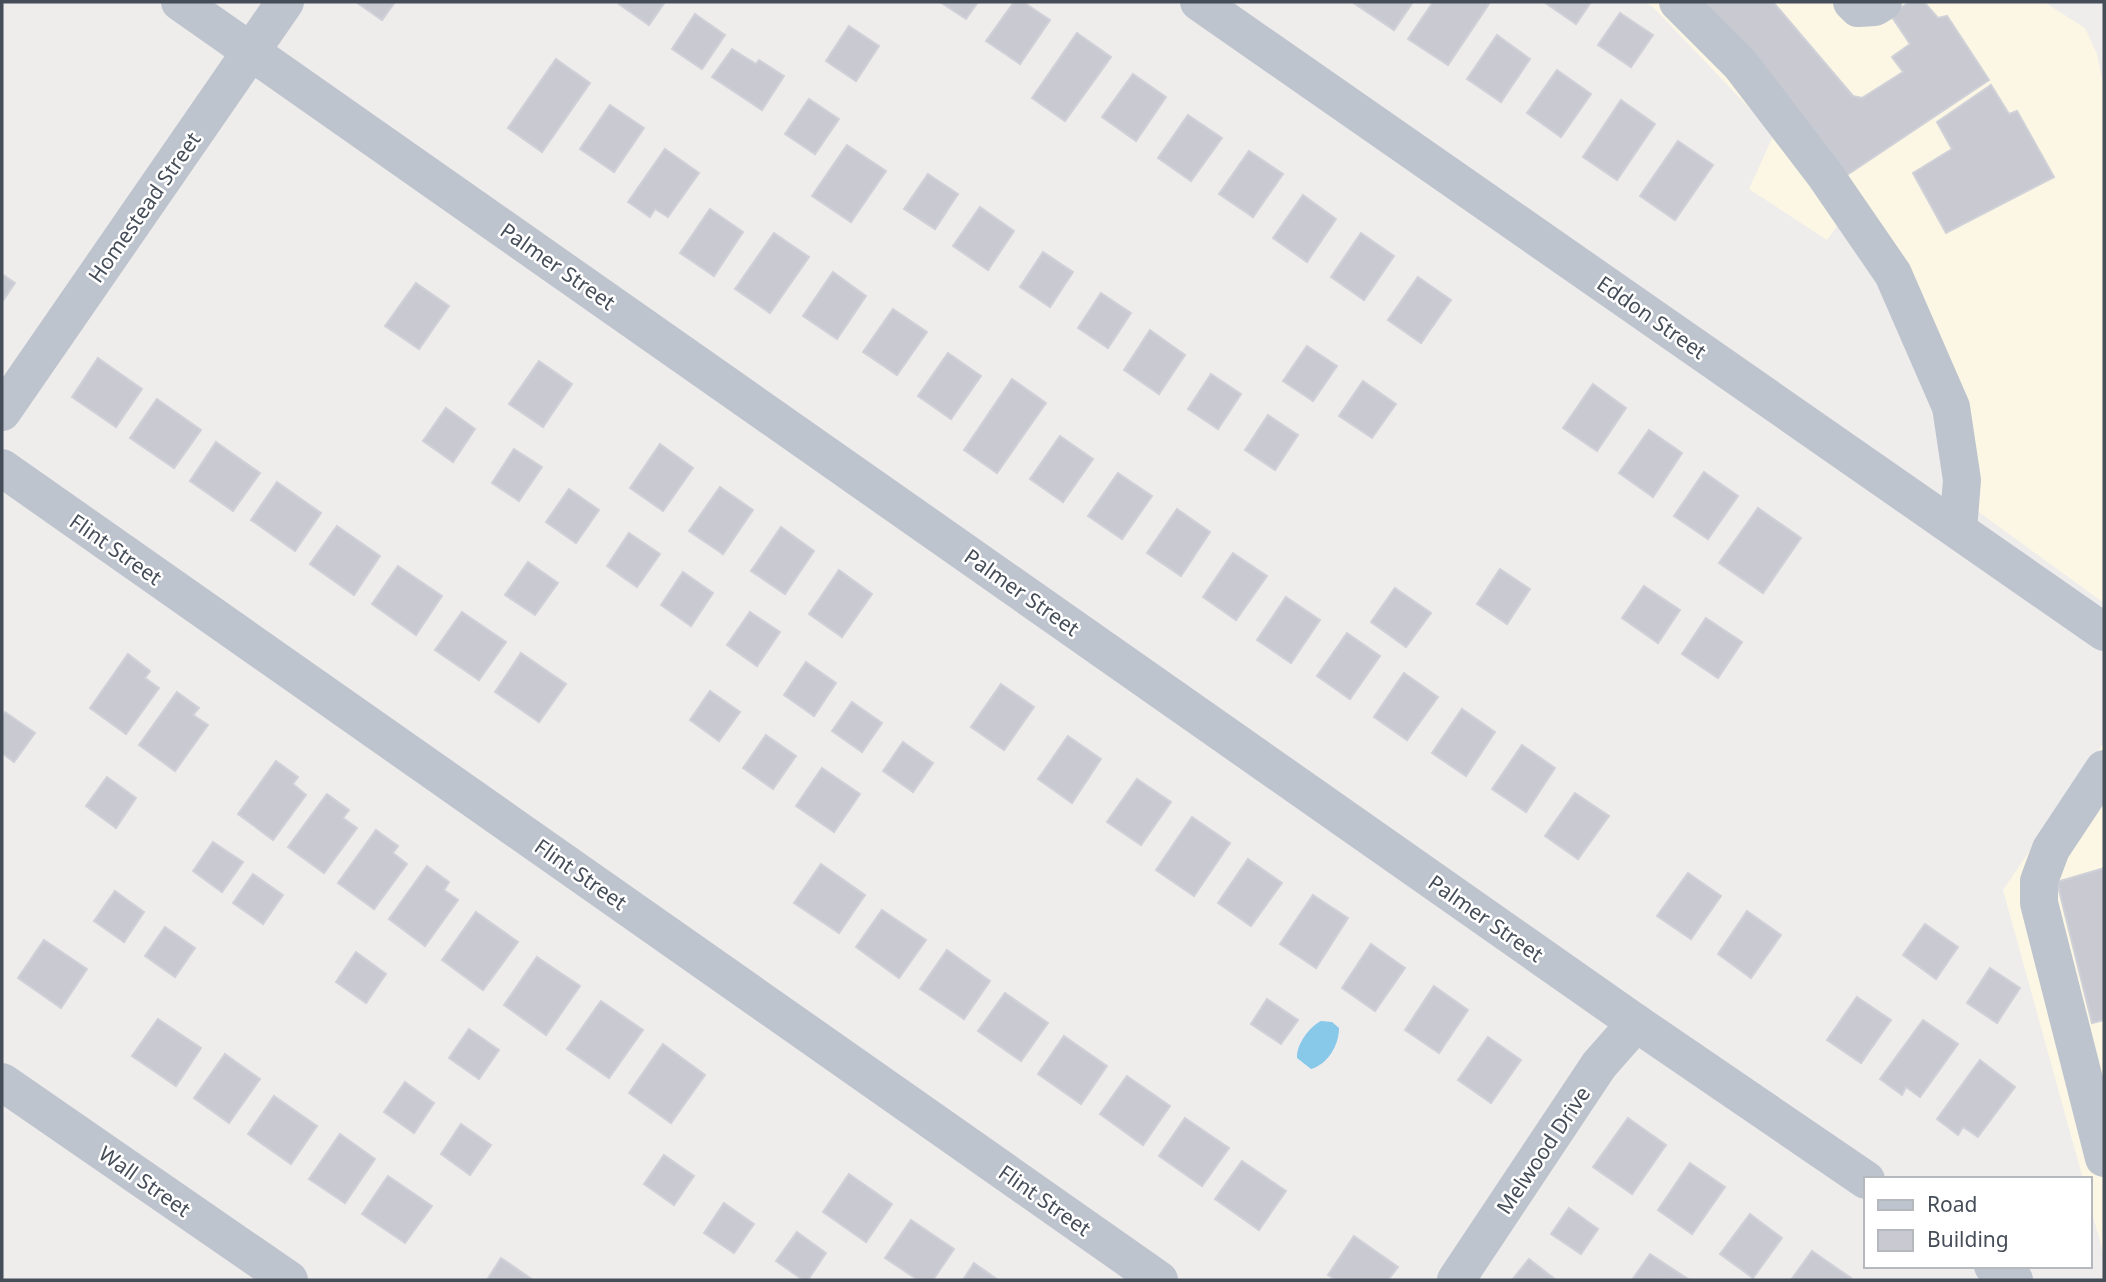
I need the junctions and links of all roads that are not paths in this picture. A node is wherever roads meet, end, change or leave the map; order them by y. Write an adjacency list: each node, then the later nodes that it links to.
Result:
1 (180, 2): 7 (street, Palmer Street)
2 (285, 2): 7 (street, Homestead Street)
3 (1199, 2): 10 (street, Eddon Street)
4 (1678, 2): 10 (street)
5 (1852, 2): 6 (street)
6 (1884, 2)
7 (251, 52): 8 (street, Homestead Street); 13 (street, Palmer Street)
8 (2, 412)
9 (2, 468): 19 (street, Flint Street)
10 (1958, 530): 11 (street, Eddon Street)
11 (2104, 632)
12 (2104, 769): 15 (street)
13 (1636, 1023): 16 (street, Palmer Street); 20 (street, Melwood Drive)
14 (2, 1082): 18 (street, Wall Street)
15 (2104, 1158)
16 (1864, 1179)
17 (1996, 1268): 21 (street)
18 (289, 1280)
19 (1159, 1280)
20 (1456, 1280)
21 (2014, 1280)

